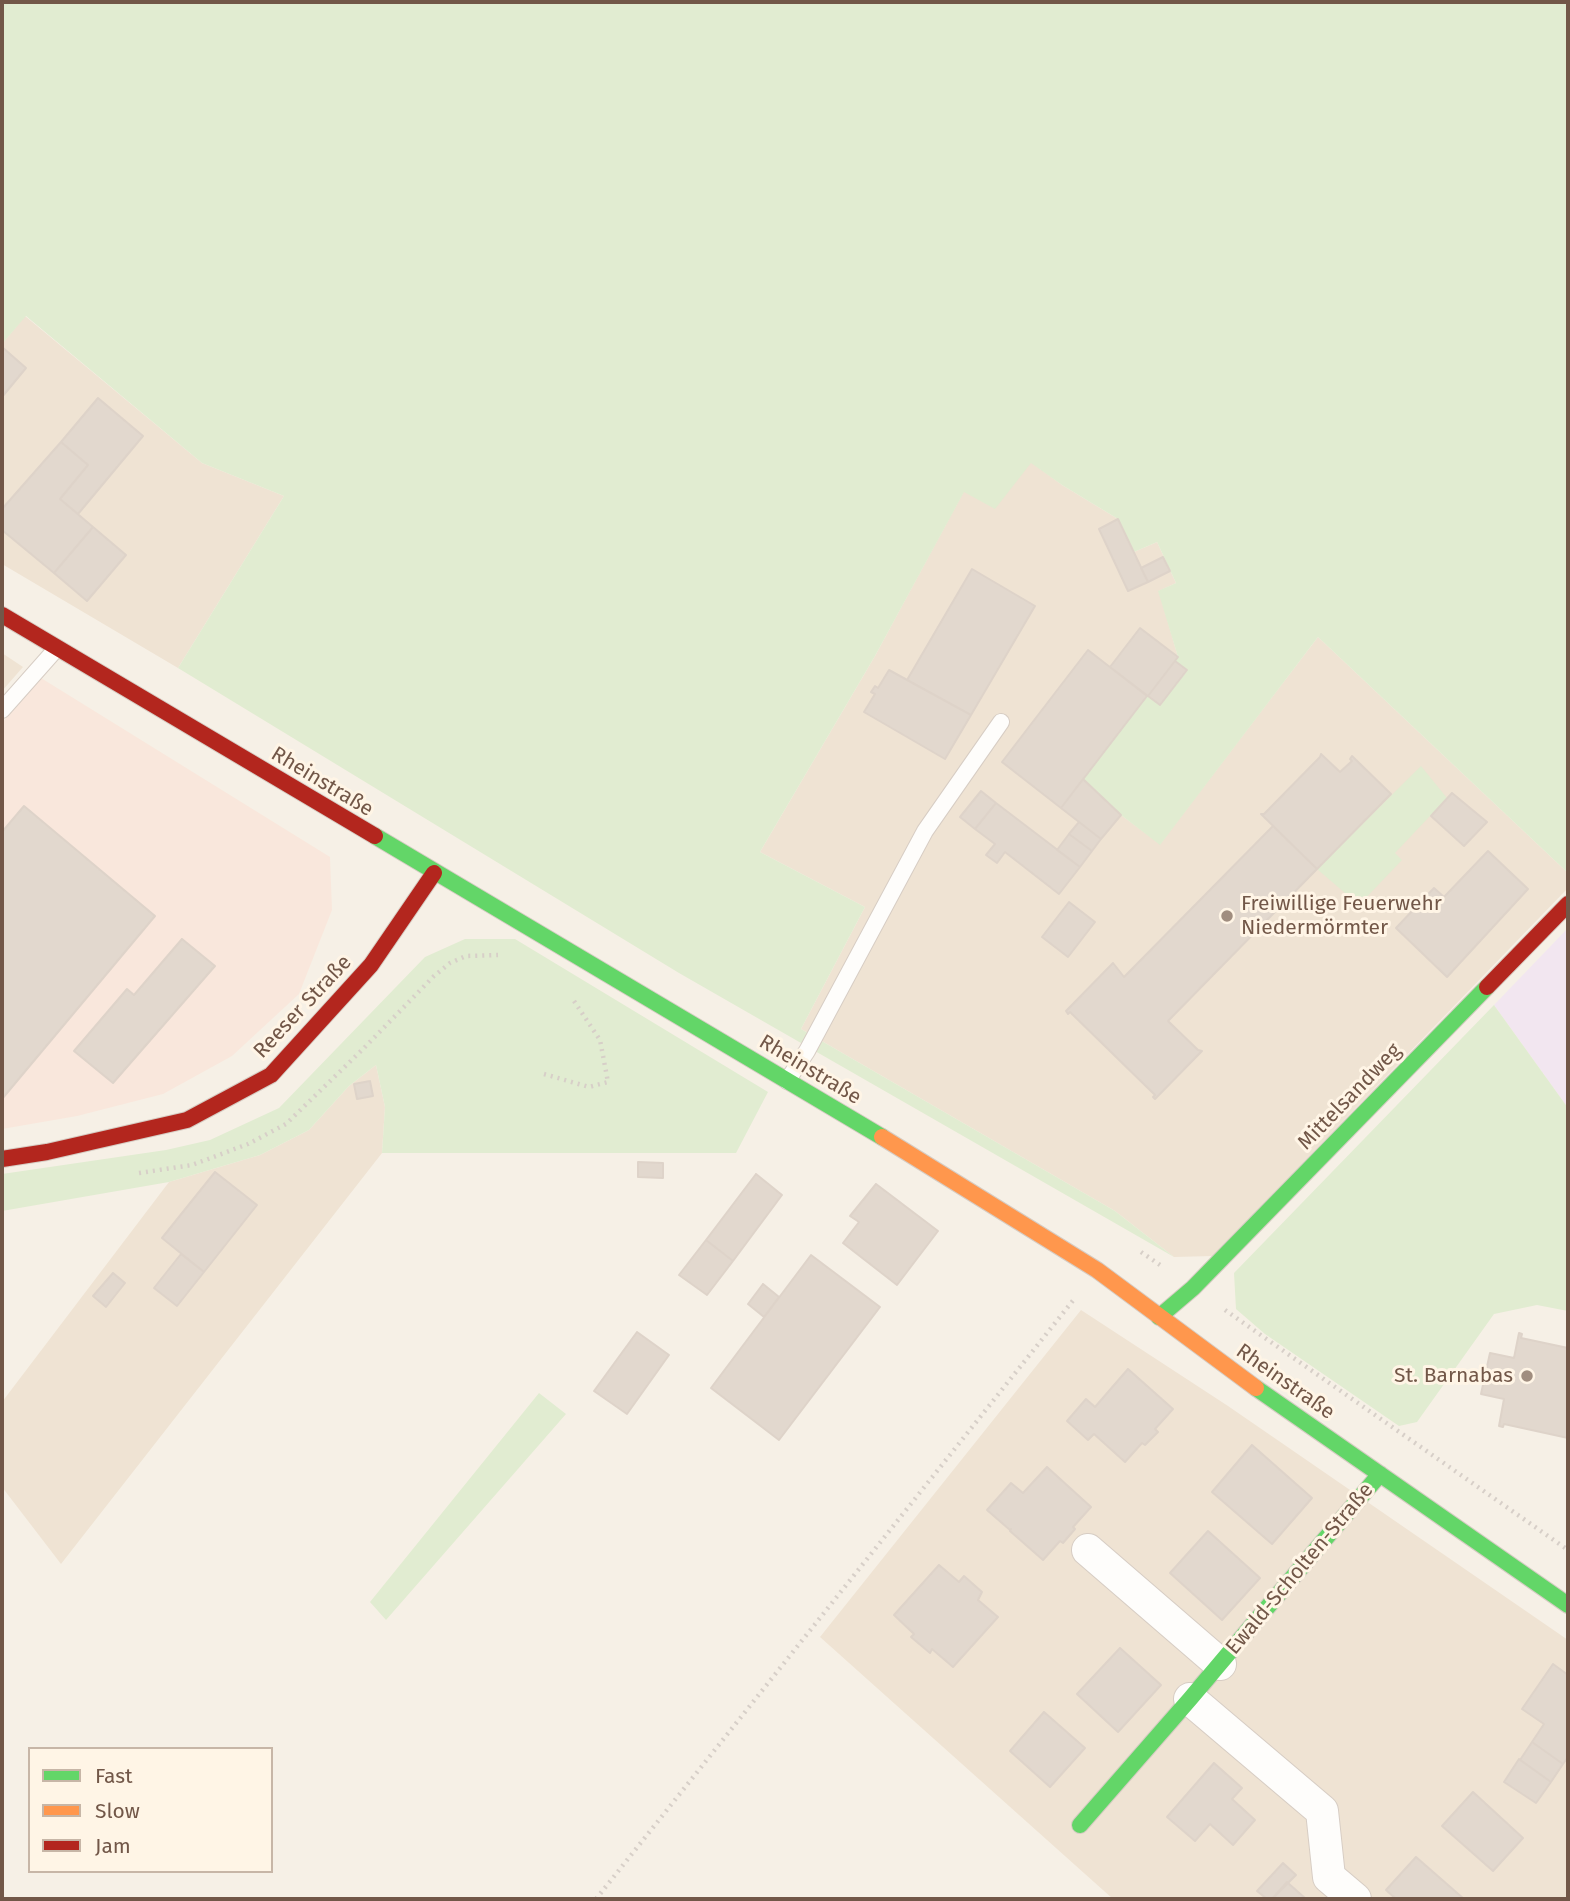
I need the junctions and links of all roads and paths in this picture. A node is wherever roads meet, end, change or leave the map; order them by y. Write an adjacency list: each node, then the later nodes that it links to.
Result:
1 (2, 615): 2 (main road, Rheinstraße)
2 (57, 649): 3 (lane); 5 (main road, Rheinstraße)
3 (2, 710)
4 (1002, 722): 9 (lane)
5 (434, 873): 9 (main road, Rheinstraße); 10 (main road, Reeser Straße)
6 (1568, 904): 12 (main road, Mittelsandweg)
7 (572, 997): 8 (path)
8 (544, 1074)
9 (787, 1081): 11 (main road, Rheinstraße)
10 (2, 1159)
11 (1097, 1270): 13 (main road, Rheinstraße); 21 (path)
12 (1193, 1288): 13 (main road, Mittelsandweg); 16 (path)
13 (1160, 1317): 14 (main road, Rheinstraße)
14 (1380, 1474): 17 (main road, Rheinstraße); 18 (main road, Ewald-Scholten-Straße)
15 (1088, 1550): 18 (street, Ewald-Scholten-Straße)
16 (1568, 1550)
17 (1568, 1605)
18 (1220, 1664): 19 (main road, Ewald-Scholten-Straße)
19 (1190, 1699): 20 (main road, Ewald-Scholten-Straße); 22 (street)
20 (1080, 1825)
21 (596, 1899)
22 (1355, 1899)

